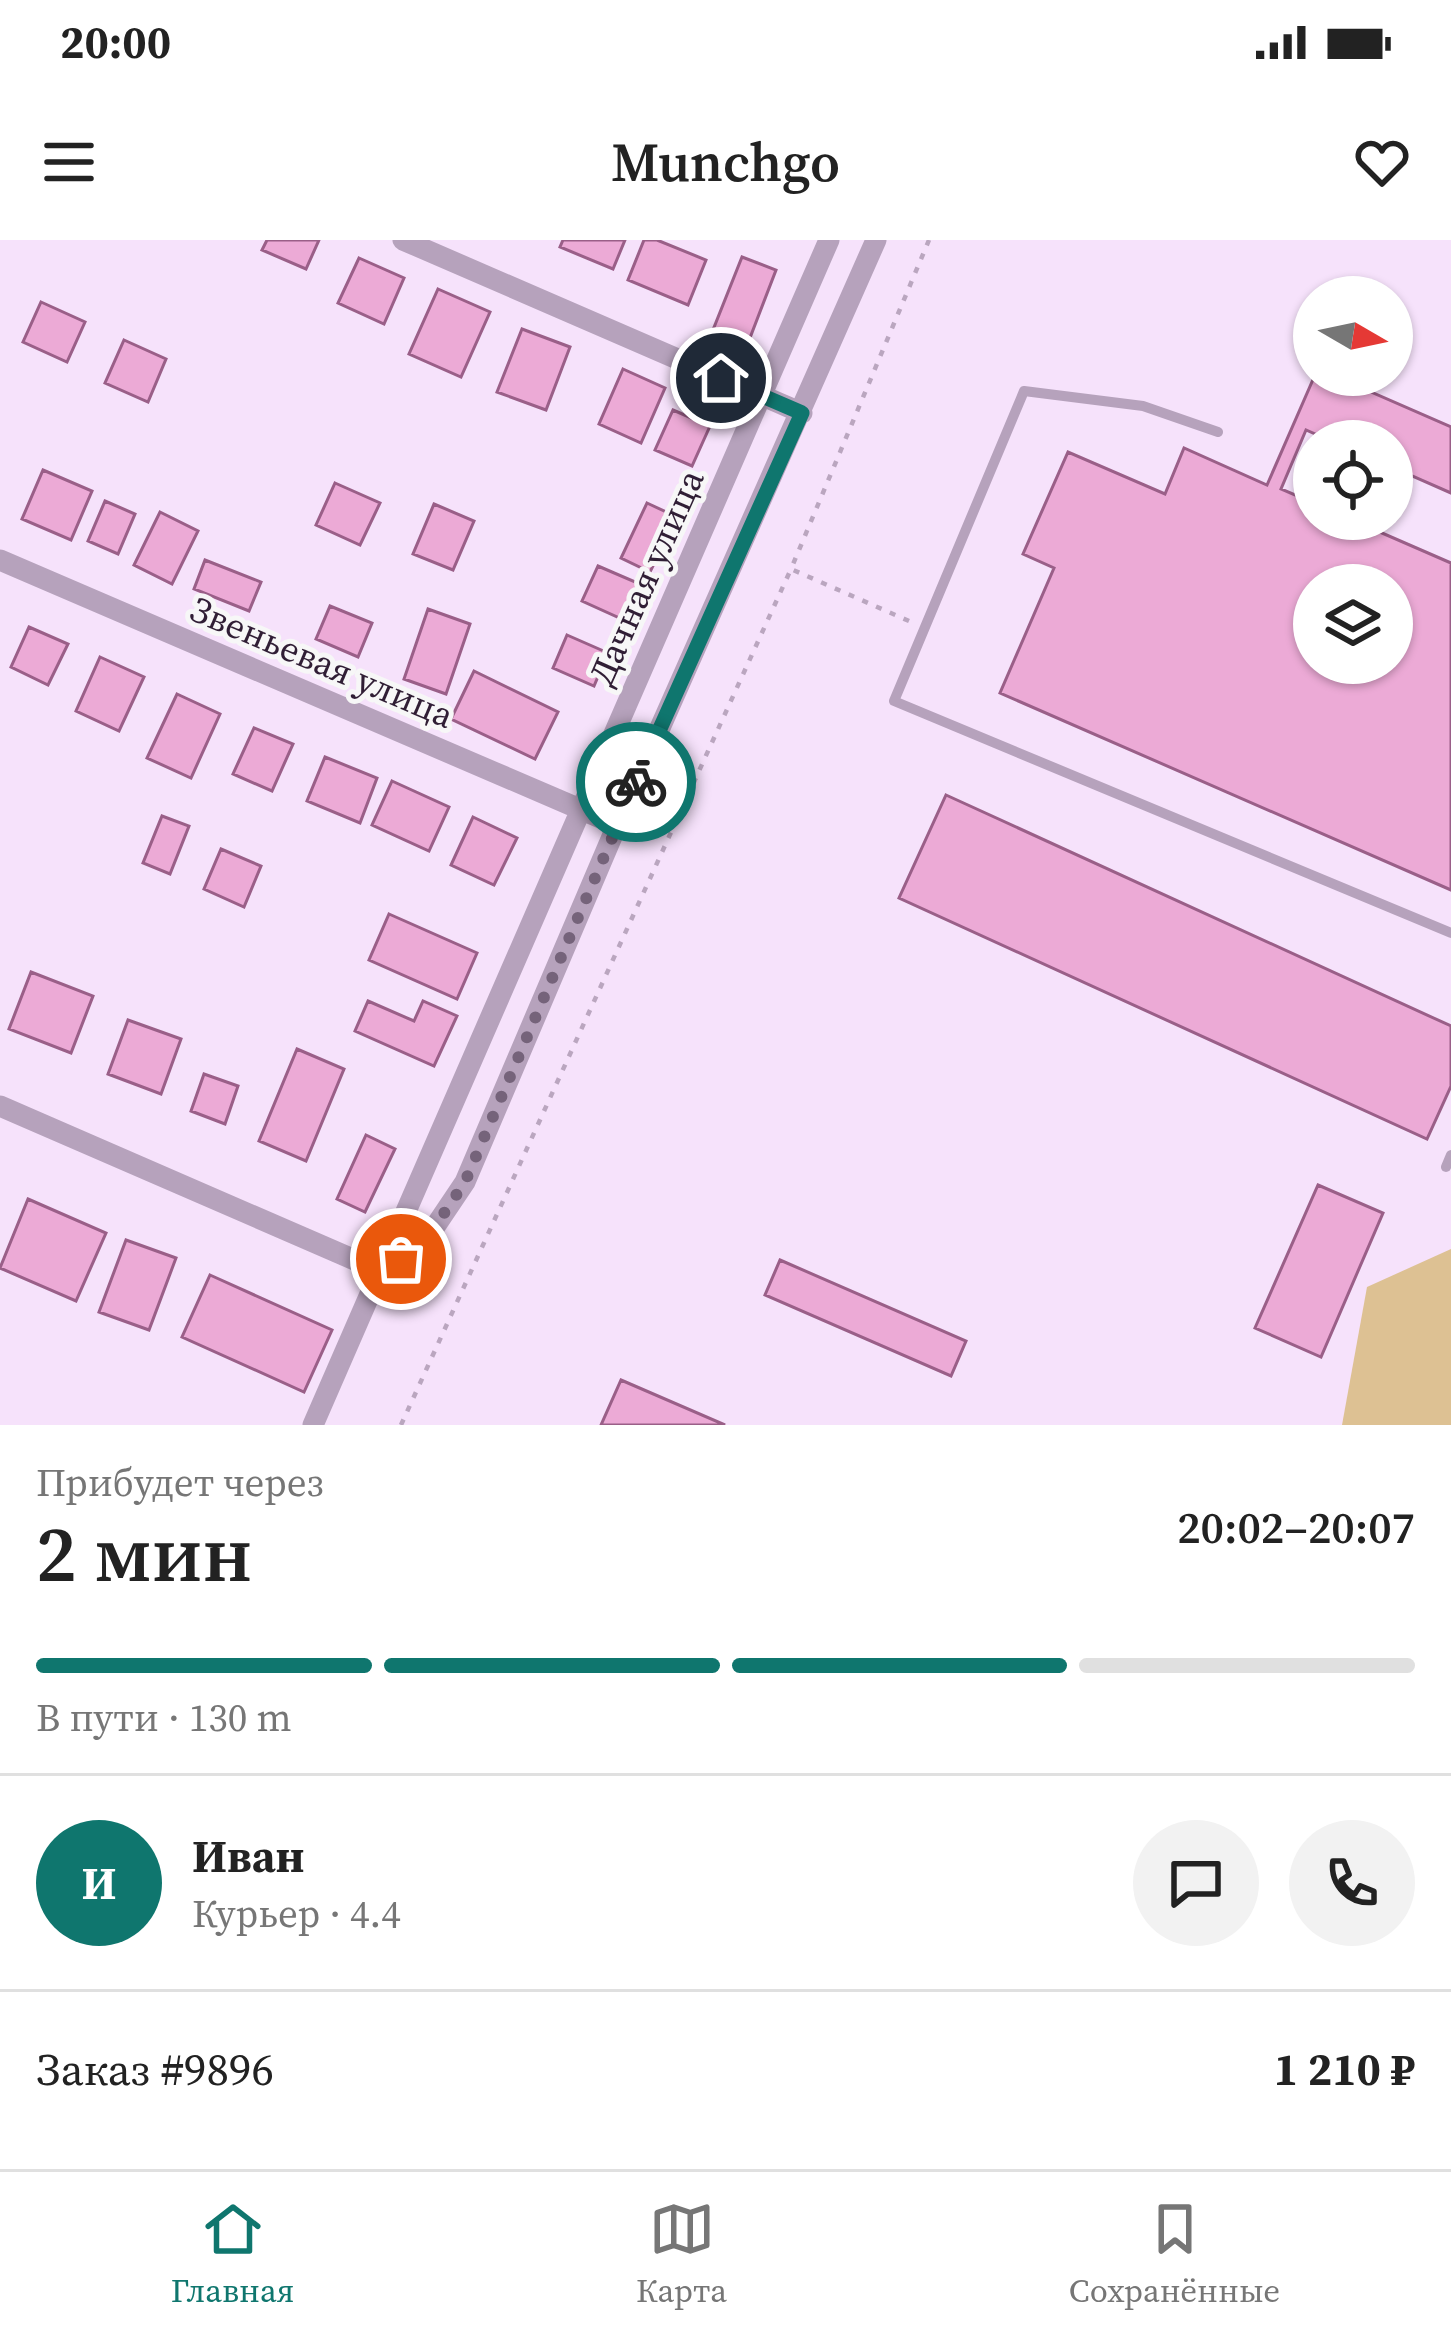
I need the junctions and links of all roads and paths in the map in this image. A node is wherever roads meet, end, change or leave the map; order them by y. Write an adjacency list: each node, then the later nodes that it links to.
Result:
1 (403, 240): 5 (street)
2 (829, 240): 5 (street, Дачная улица)
3 (876, 240): 6 (street, Дачная улица)
4 (929, 240): 9 (path)
5 (761, 396): 6 (street); 11 (street, Дачная улица)
6 (802, 413): 12 (street, Дачная улица)
7 (1219, 432): 10 (lane)
8 (0, 560): 11 (street, Звеньевая улица)
9 (791, 569): 10 (path); 19 (path)
10 (925, 628): 13 (lane)
11 (581, 809): 12 (street, Звеньевая улица); 17 (street, Дачная улица)
12 (617, 825): 17 (street, Дачная улица)
13 (1451, 933)
14 (0, 1106): 17 (street)
15 (1451, 1155): 16 (lane)
16 (1445, 1168)
17 (380, 1271): 18 (street, Дачная улица)
18 (313, 1425)
19 (401, 1425)

